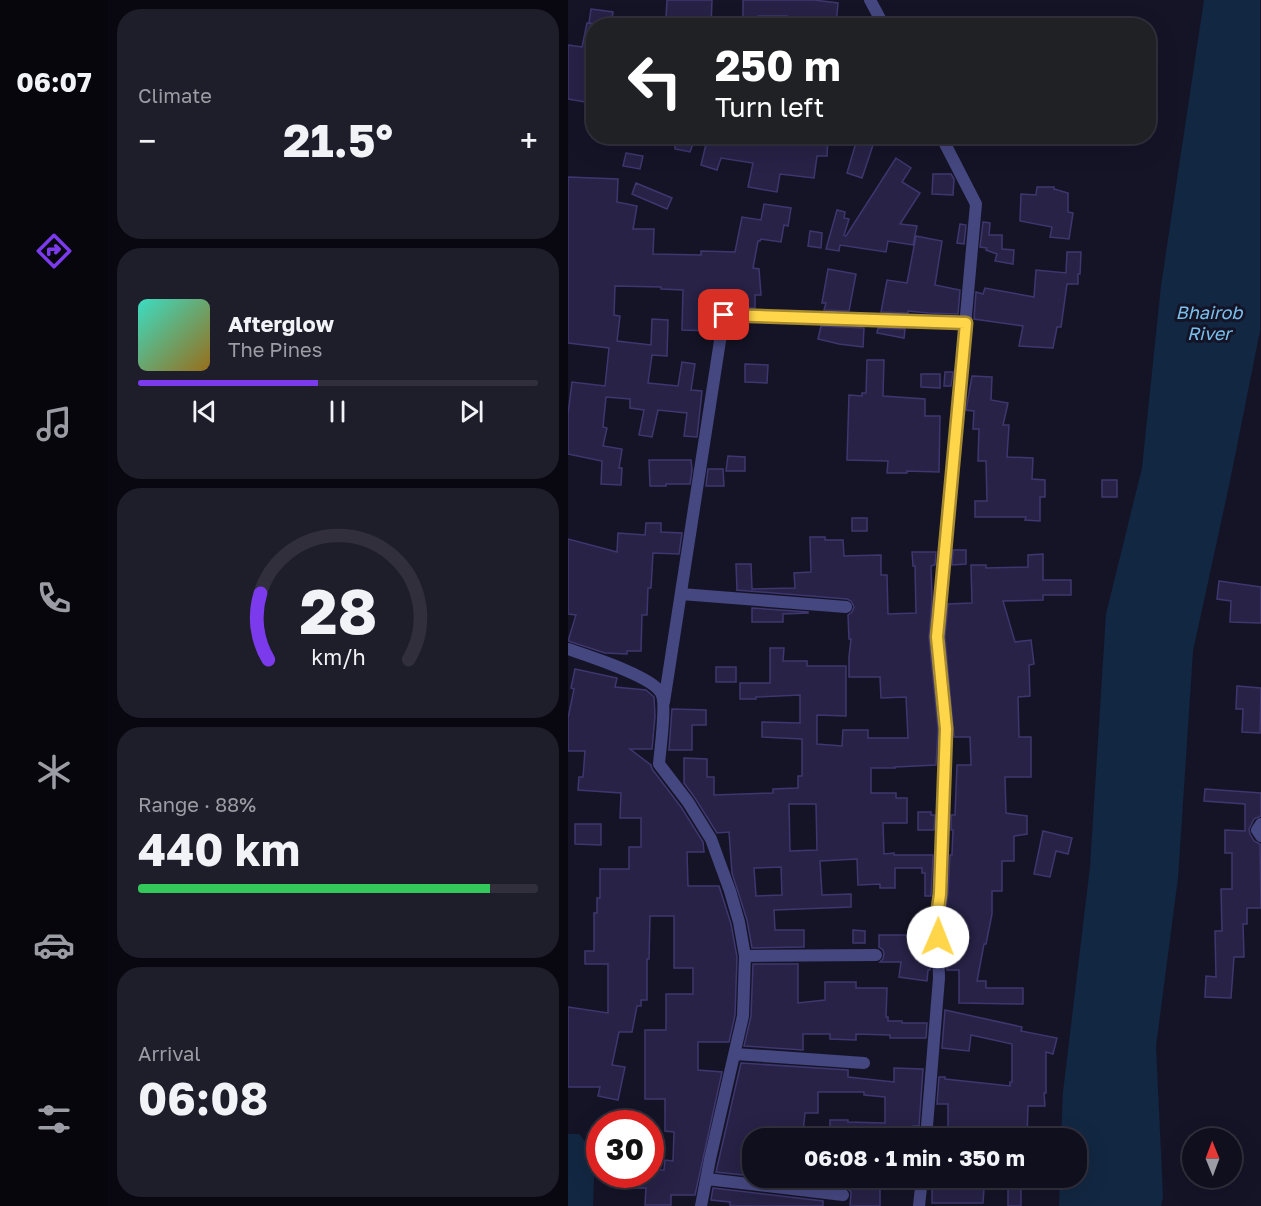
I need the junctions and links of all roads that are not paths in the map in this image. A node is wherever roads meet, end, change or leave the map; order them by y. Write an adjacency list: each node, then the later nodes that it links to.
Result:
1 (870, 0): 2 (street)
2 (880, 18)
3 (945, 144): 4 (street)
4 (966, 323): 5 (street); 15 (street)
5 (681, 594): 6 (street); 8 (street)
6 (846, 607)
7 (568, 649): 8 (street)
8 (663, 709): 12 (street)
9 (1261, 824): 10 (street)
10 (1261, 836)
11 (876, 955): 12 (street)
12 (745, 956): 13 (street)
13 (735, 1054): 14 (street); 16 (street)
14 (864, 1063)
15 (927, 1128)
16 (707, 1179): 18 (street); 19 (street)
17 (921, 1188): 20 (street)
18 (843, 1195)
19 (701, 1206)
20 (919, 1206)

